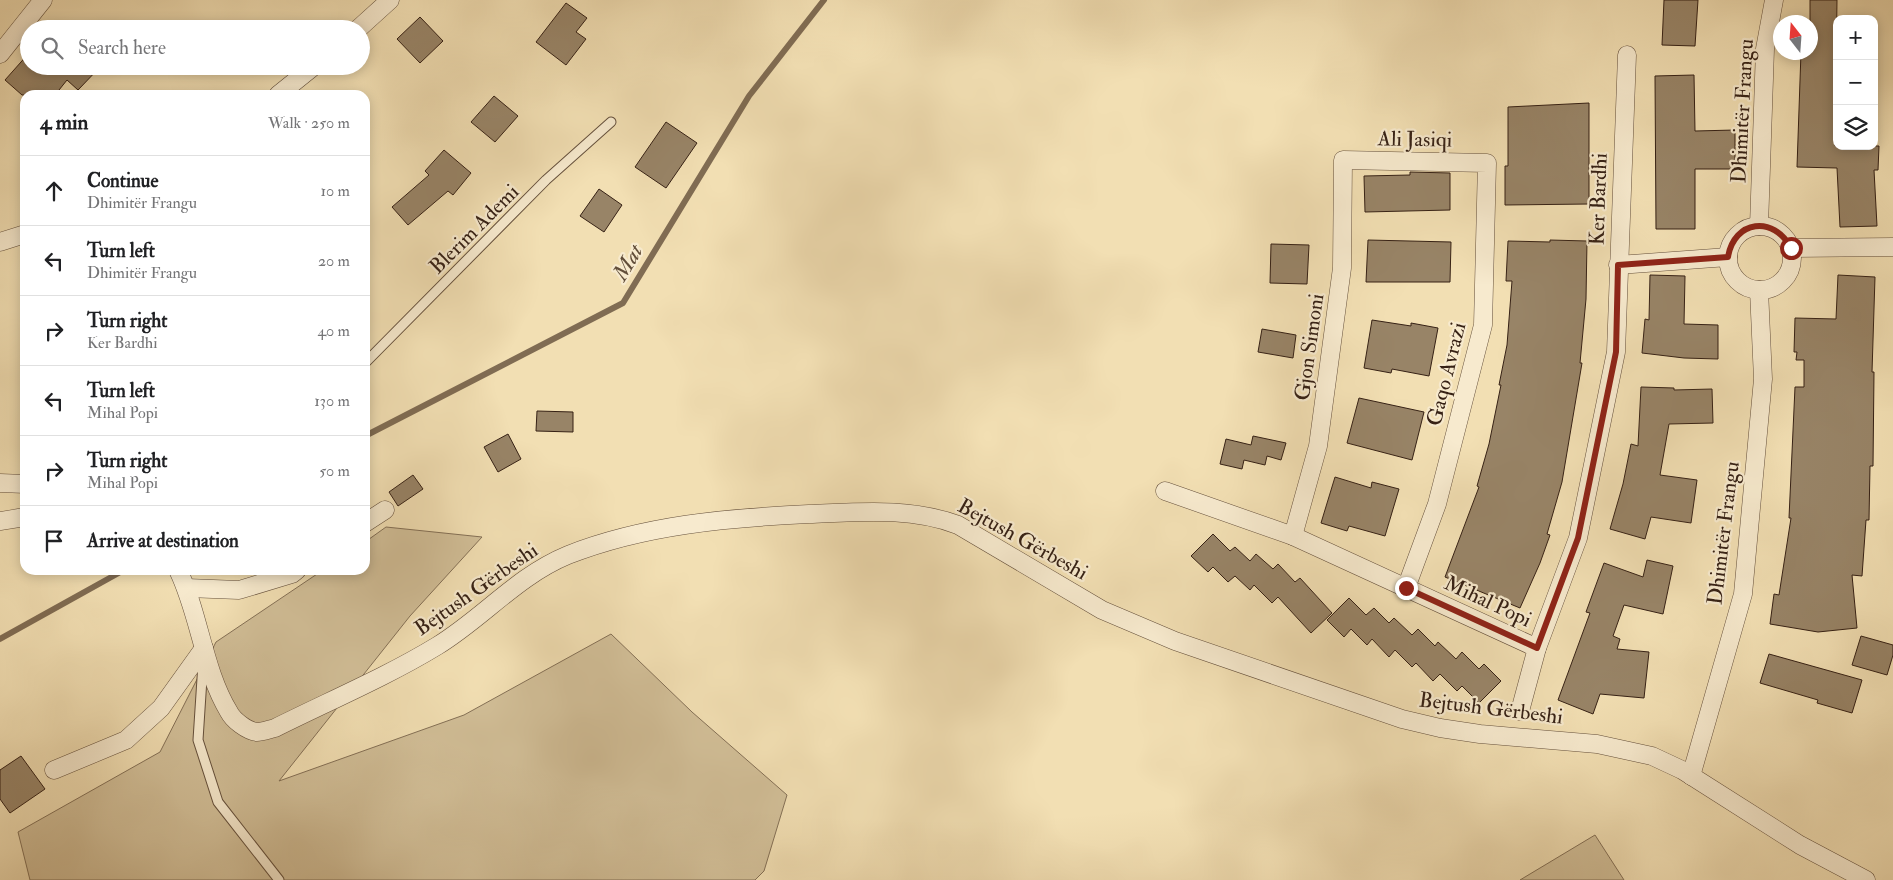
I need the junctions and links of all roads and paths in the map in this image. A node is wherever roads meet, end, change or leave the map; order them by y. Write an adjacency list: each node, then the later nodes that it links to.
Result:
1 (43, 0): 4 (street)
2 (390, 0): 5 (street)
3 (1774, 0): 14 (street, Dhimitër Frangu)
4 (27, 20)
5 (368, 20)
6 (20, 29): 7 (street)
7 (0, 54)
8 (1626, 55): 20 (street, Ker Bardhi)
9 (303, 75): 10 (street)
10 (284, 90)
11 (611, 122): 22 (lane, Blerim Ademi)
12 (1342, 160): 13 (street, Ali Jasiqi); 30 (street, Gjon Simoni)
13 (1487, 163): 34 (street, Gaqo Avrazi)
14 (1759, 226): 18 (street); 19 (street)
15 (20, 236): 16 (street)
16 (0, 242)
17 (1893, 247): 18 (street)
18 (1791, 248): 21 (street)
19 (1728, 257): 20 (street, Ker Bardhi); 21 (street)
20 (1618, 265): 36 (street, Mihal Popi)
21 (1759, 290): 39 (street, Dhimitër Frangu)
22 (370, 358)
23 (0, 483): 24 (street)
24 (20, 484)
25 (1165, 491): 30 (street, Mihal Popi)
26 (385, 510): 28 (street)
27 (20, 518): 29 (street)
28 (370, 520)
29 (0, 522)
30 (1293, 536): 34 (street, Mihal Popi)
31 (180, 575): 33 (street, Bejtush Gërbeshi)
32 (289, 575): 33 (street)
33 (187, 588): 35 (street, Bejtush Gërbeshi)
34 (1406, 588): 36 (street, Mihal Popi)
35 (204, 648): 38 (street); 39 (street, Bejtush Gërbeshi); 40 (lane)
36 (1537, 648): 37 (street)
37 (1520, 711)
38 (54, 770)
39 (1691, 776): 41 (street, Bejtush Gërbeshi)
40 (279, 880)
41 (1866, 880)

